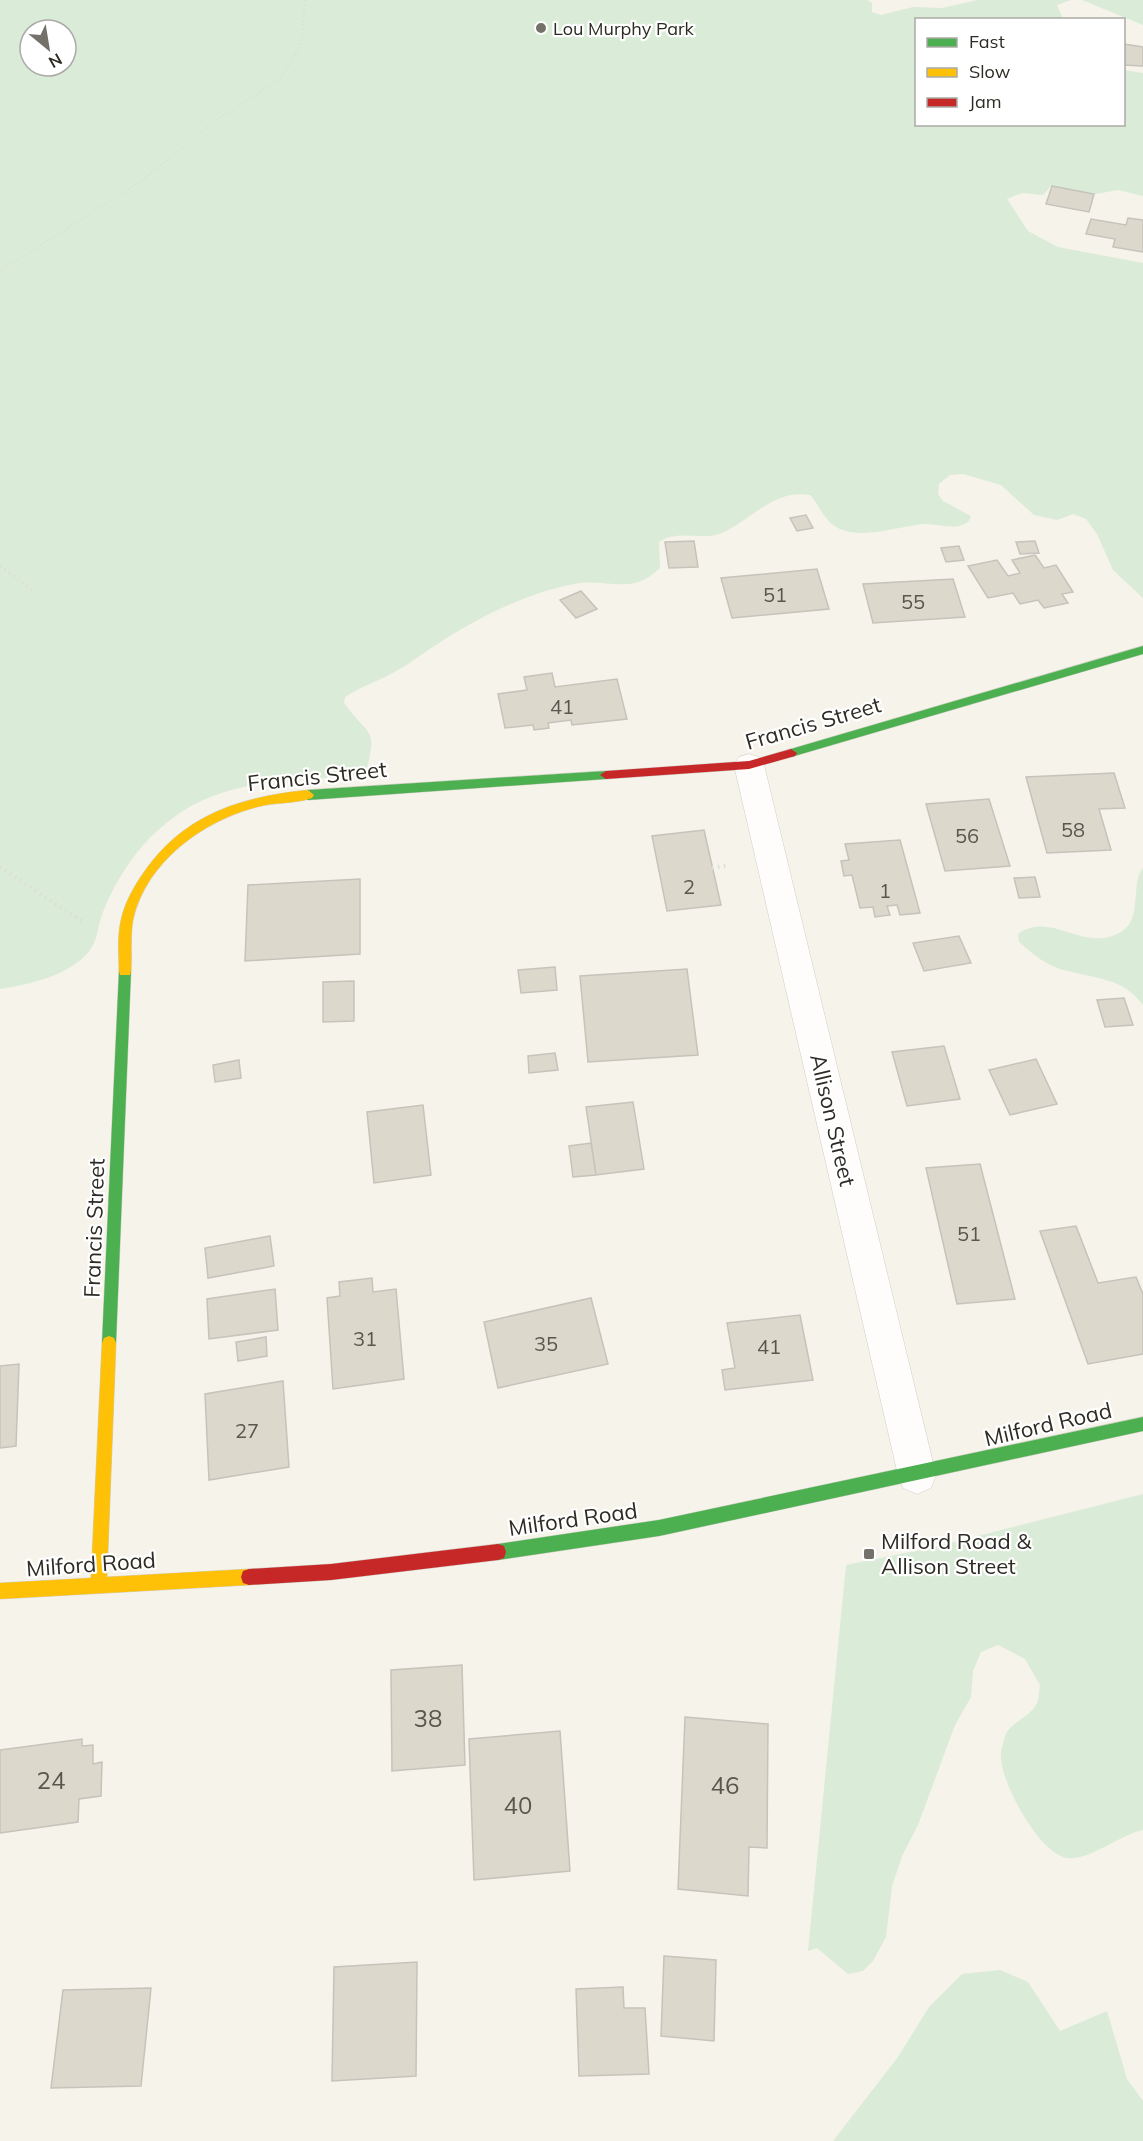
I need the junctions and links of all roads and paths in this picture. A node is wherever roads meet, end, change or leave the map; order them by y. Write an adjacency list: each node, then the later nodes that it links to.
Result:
1 (305, 0): 2 (path)
2 (0, 271)
3 (0, 566): 4 (path)
4 (32, 590)
5 (1143, 650): 6 (street, Francis Street)
6 (749, 765): 8 (street, Francis Street); 10 (street, Allison Street)
7 (0, 867): 8 (path)
8 (126, 950): 11 (street, Francis Street)
9 (1143, 1424): 10 (street, Milford Road)
10 (917, 1475): 11 (street, Milford Road)
11 (99, 1584): 12 (street, Milford Road)
12 (0, 1591)

